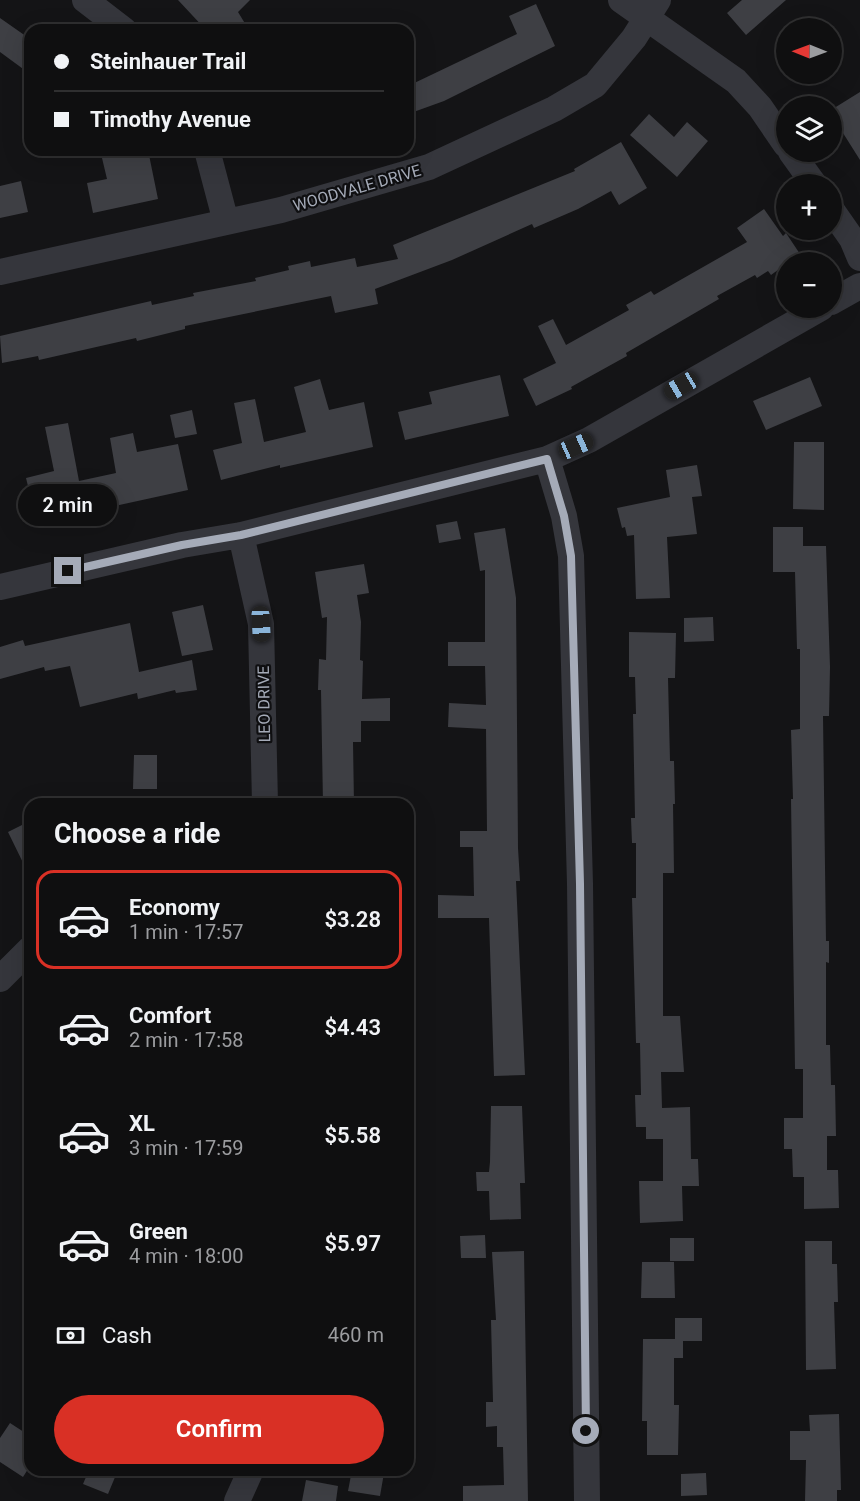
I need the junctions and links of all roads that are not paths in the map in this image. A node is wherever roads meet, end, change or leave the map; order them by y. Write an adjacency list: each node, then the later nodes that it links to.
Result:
1 (85, 0): 4 (street)
2 (621, 0): 3 (street)
3 (652, 9): 5 (street); 7 (street, WOODVALE DRIVE)
4 (116, 24)
5 (776, 130)
6 (209, 156): 7 (street)
7 (226, 222): 10 (street, WOODVALE DRIVE)
8 (842, 225): 9 (street)
9 (860, 258)
10 (0, 272)
11 (860, 286): 12 (street)
12 (842, 296)
13 (804, 318): 14 (street)
14 (547, 459): 15 (street); 22 (street)
15 (241, 535): 16 (street); 17 (street, LEO DRIVE)
16 (0, 587)
17 (265, 798)
18 (24, 955): 19 (street)
19 (0, 979)
20 (248, 1476): 21 (street)
21 (237, 1501)
22 (587, 1501)

